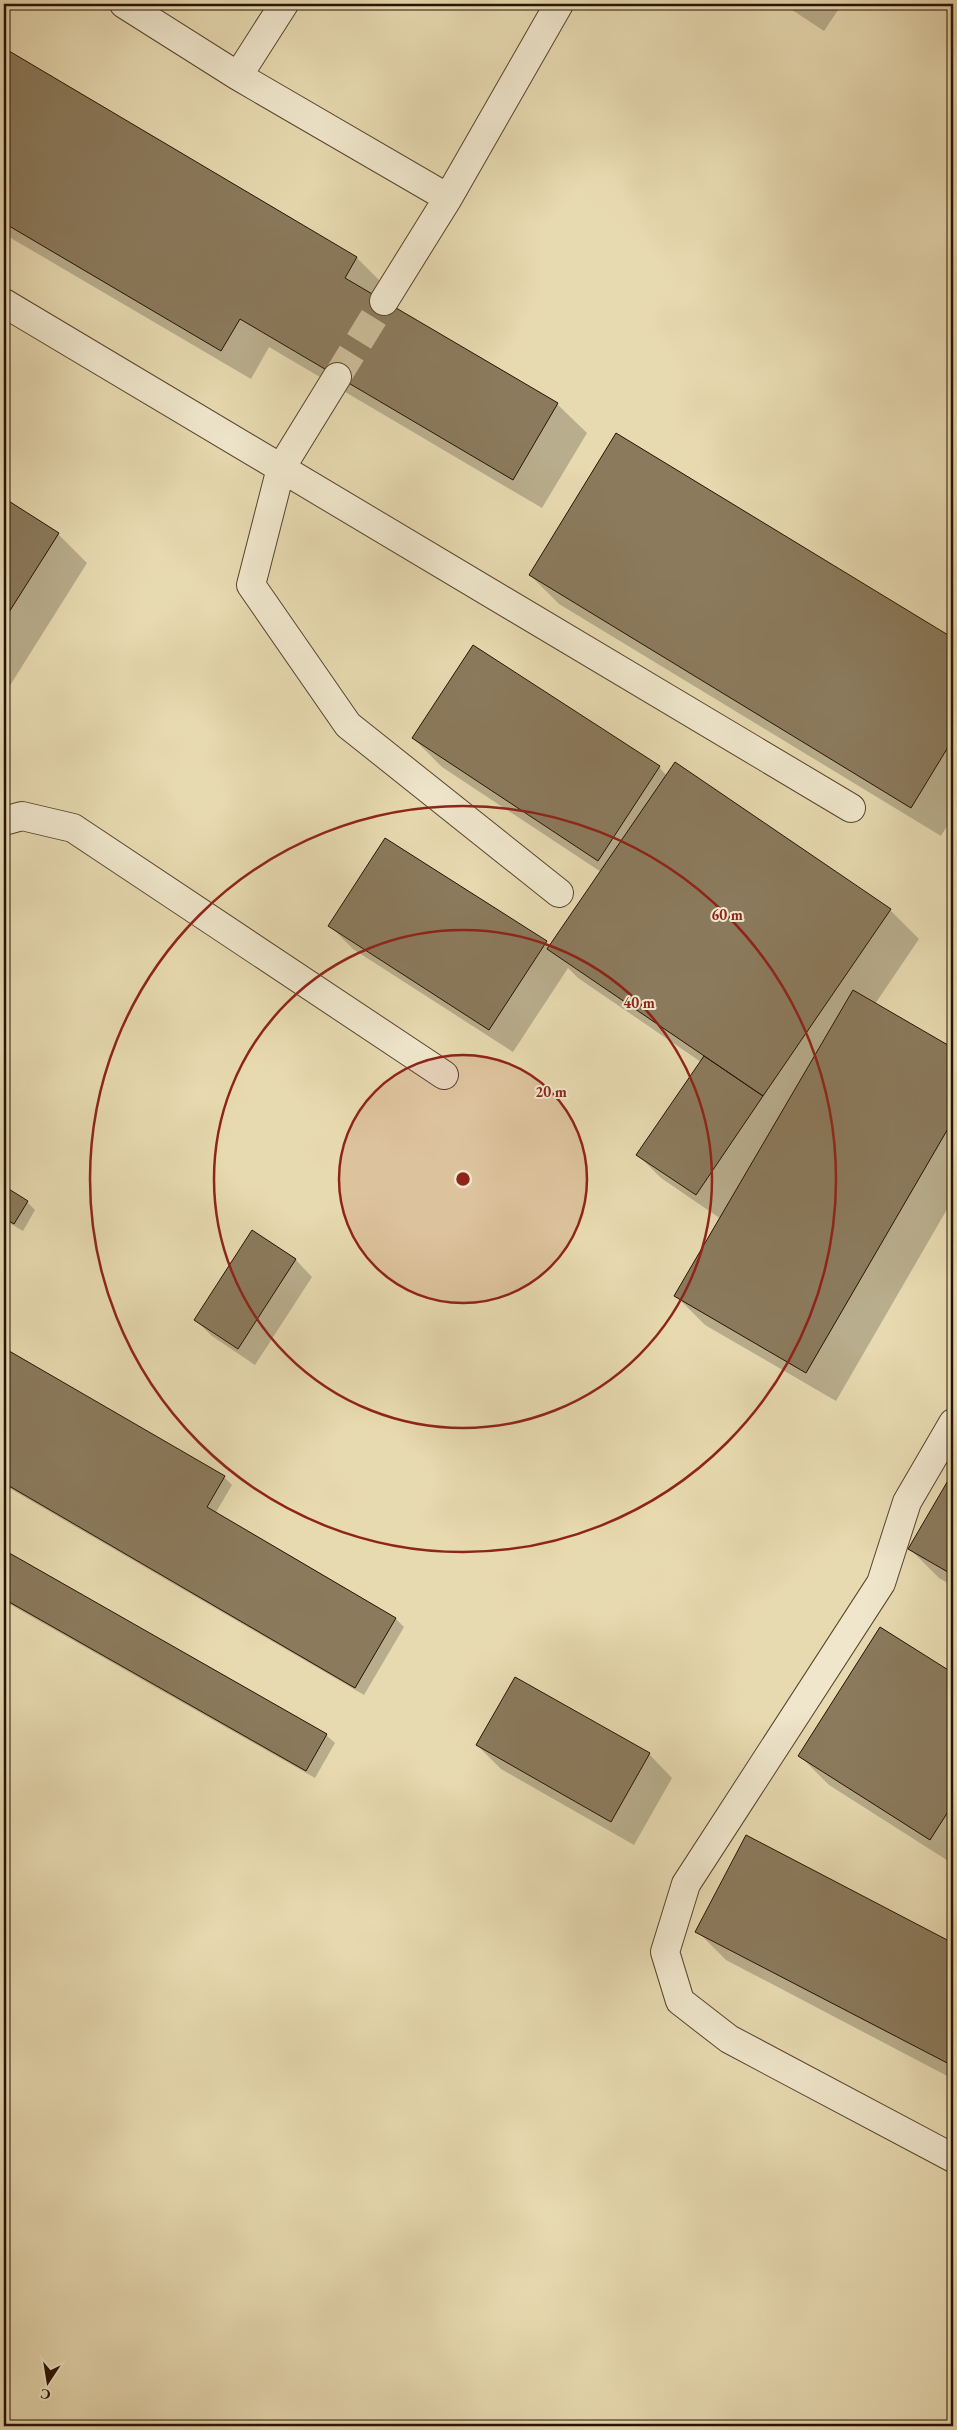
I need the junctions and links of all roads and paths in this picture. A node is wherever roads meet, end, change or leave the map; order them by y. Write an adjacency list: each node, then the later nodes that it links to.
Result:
1 (124, 4): 4 (street)
2 (284, 4): 4 (street)
3 (559, 4): 5 (street)
4 (238, 76): 5 (street)
5 (448, 198): 6 (street)
6 (384, 301)
7 (4, 303): 9 (street)
8 (337, 377): 9 (street)
9 (281, 468): 10 (street); 12 (street)
10 (851, 808)
11 (4, 821): 13 (street)
12 (559, 893)
13 (444, 1075)
14 (953, 1423): 15 (street)
15 (953, 2158)

